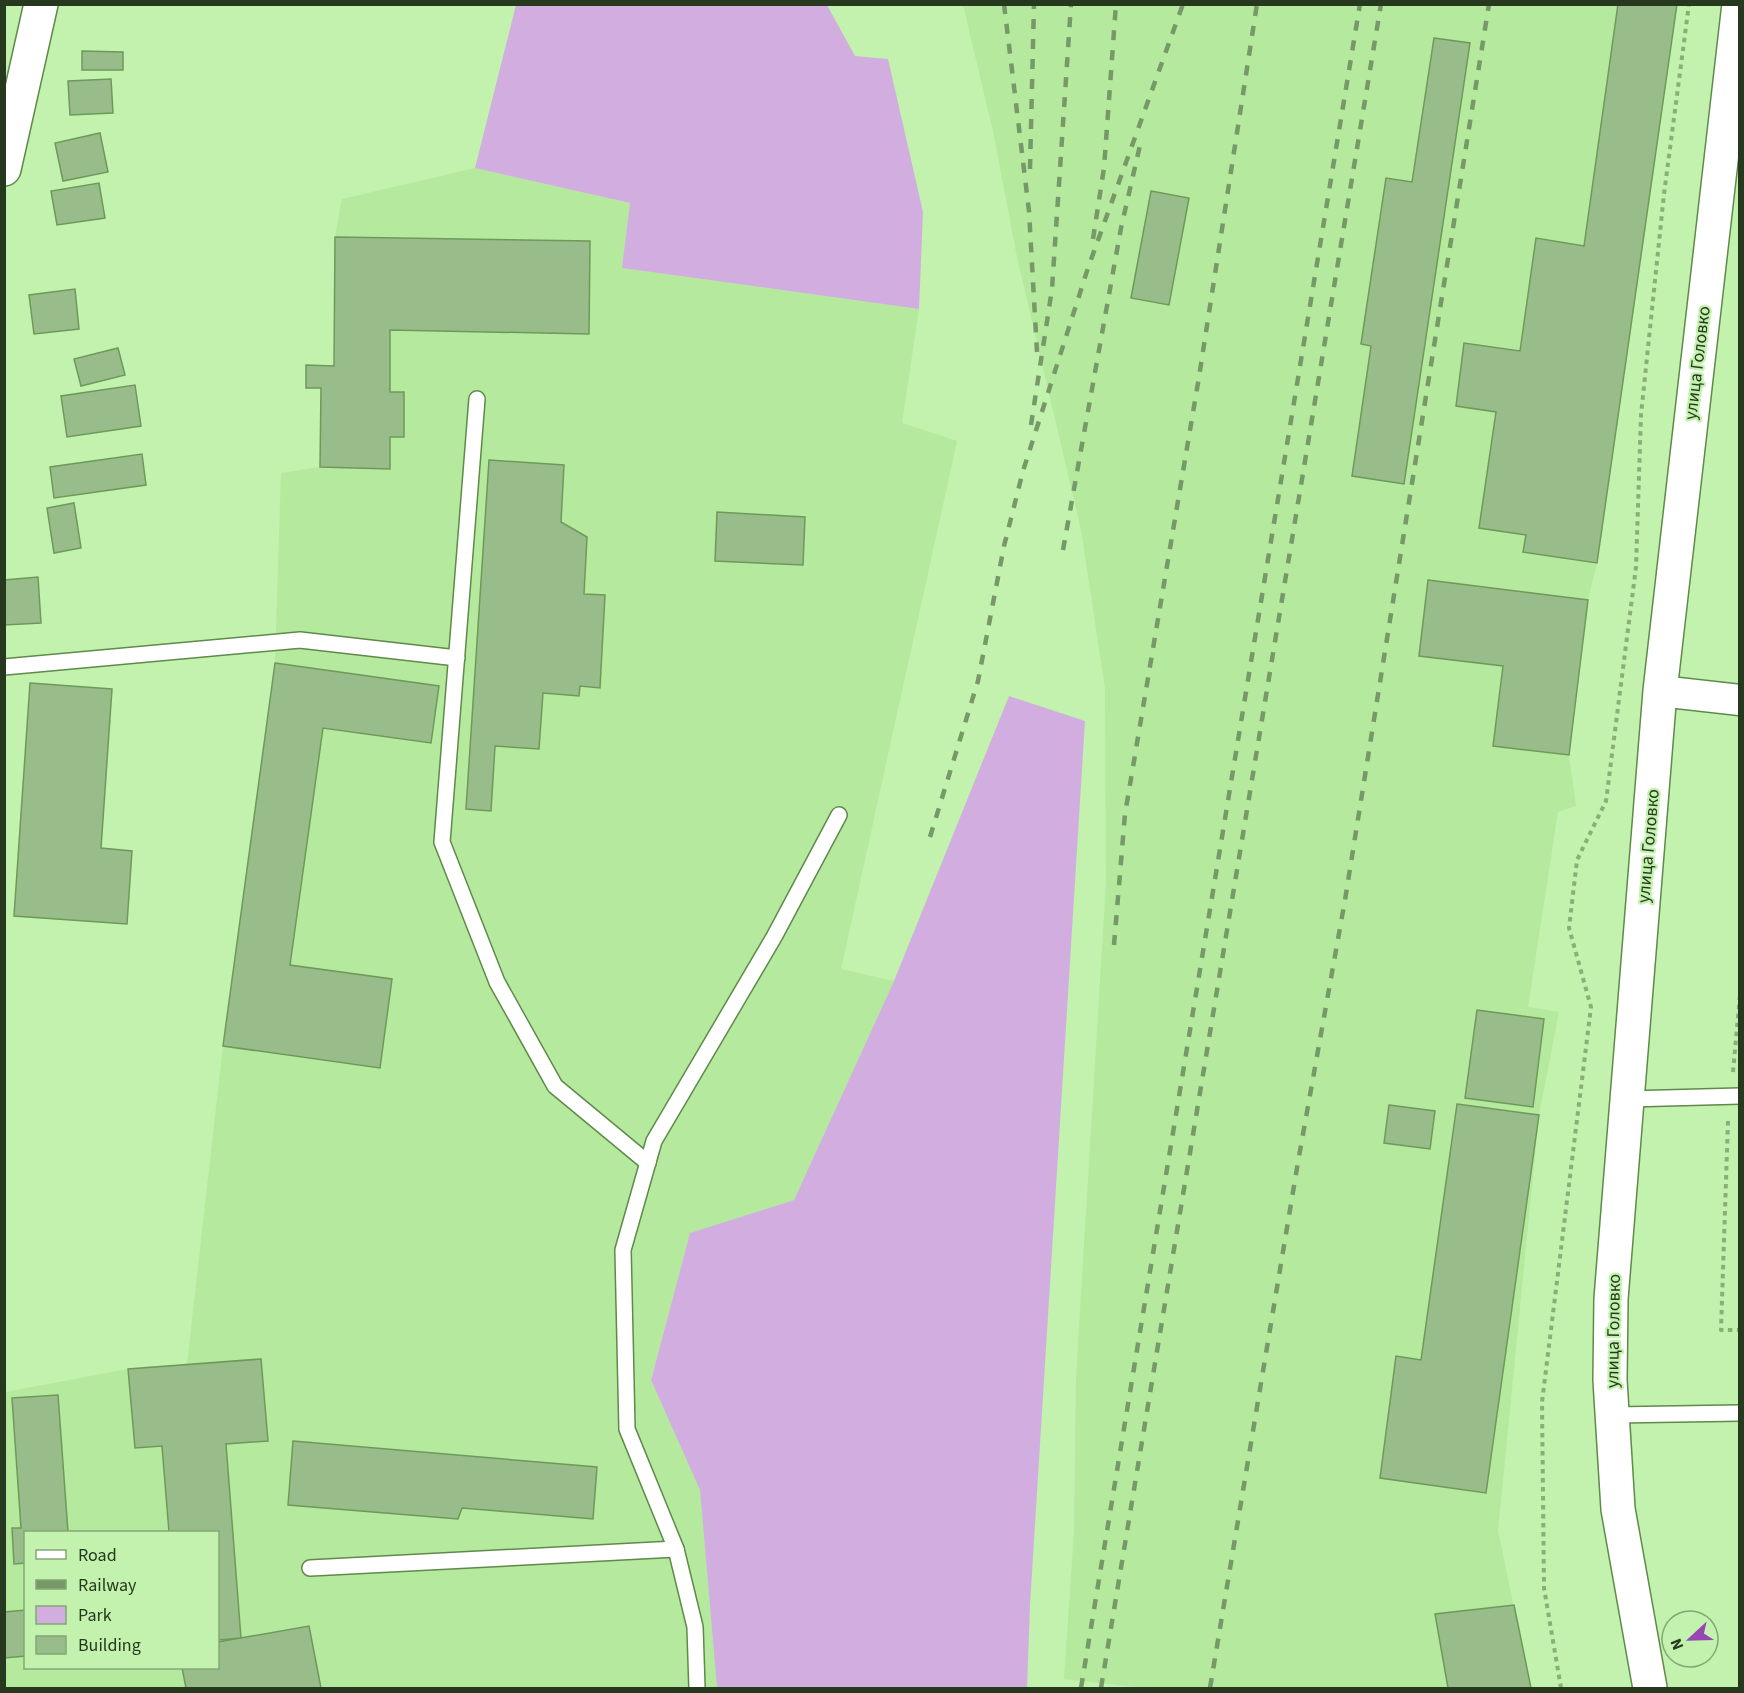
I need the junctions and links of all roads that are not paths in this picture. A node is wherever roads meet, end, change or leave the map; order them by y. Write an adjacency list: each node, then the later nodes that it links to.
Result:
1 (41, 4): 3 (main road)
2 (1738, 20): 7 (main road, улица Головко)
3 (4, 169)
4 (477, 399): 5 (lane)
5 (457, 658): 6 (lane); 12 (lane)
6 (4, 667)
7 (1660, 692): 8 (street); 11 (main road, улица Головко)
8 (1740, 700)
9 (839, 814): 12 (lane)
10 (1735, 1096): 11 (lane)
11 (1628, 1099): 14 (main road, улица Головко)
12 (648, 1163): 15 (lane)
13 (1740, 1413): 14 (lane)
14 (1613, 1415): 18 (main road, улица Головко)
15 (676, 1549): 16 (lane); 17 (lane)
16 (310, 1568)
17 (697, 1689)
18 (1650, 1689)

